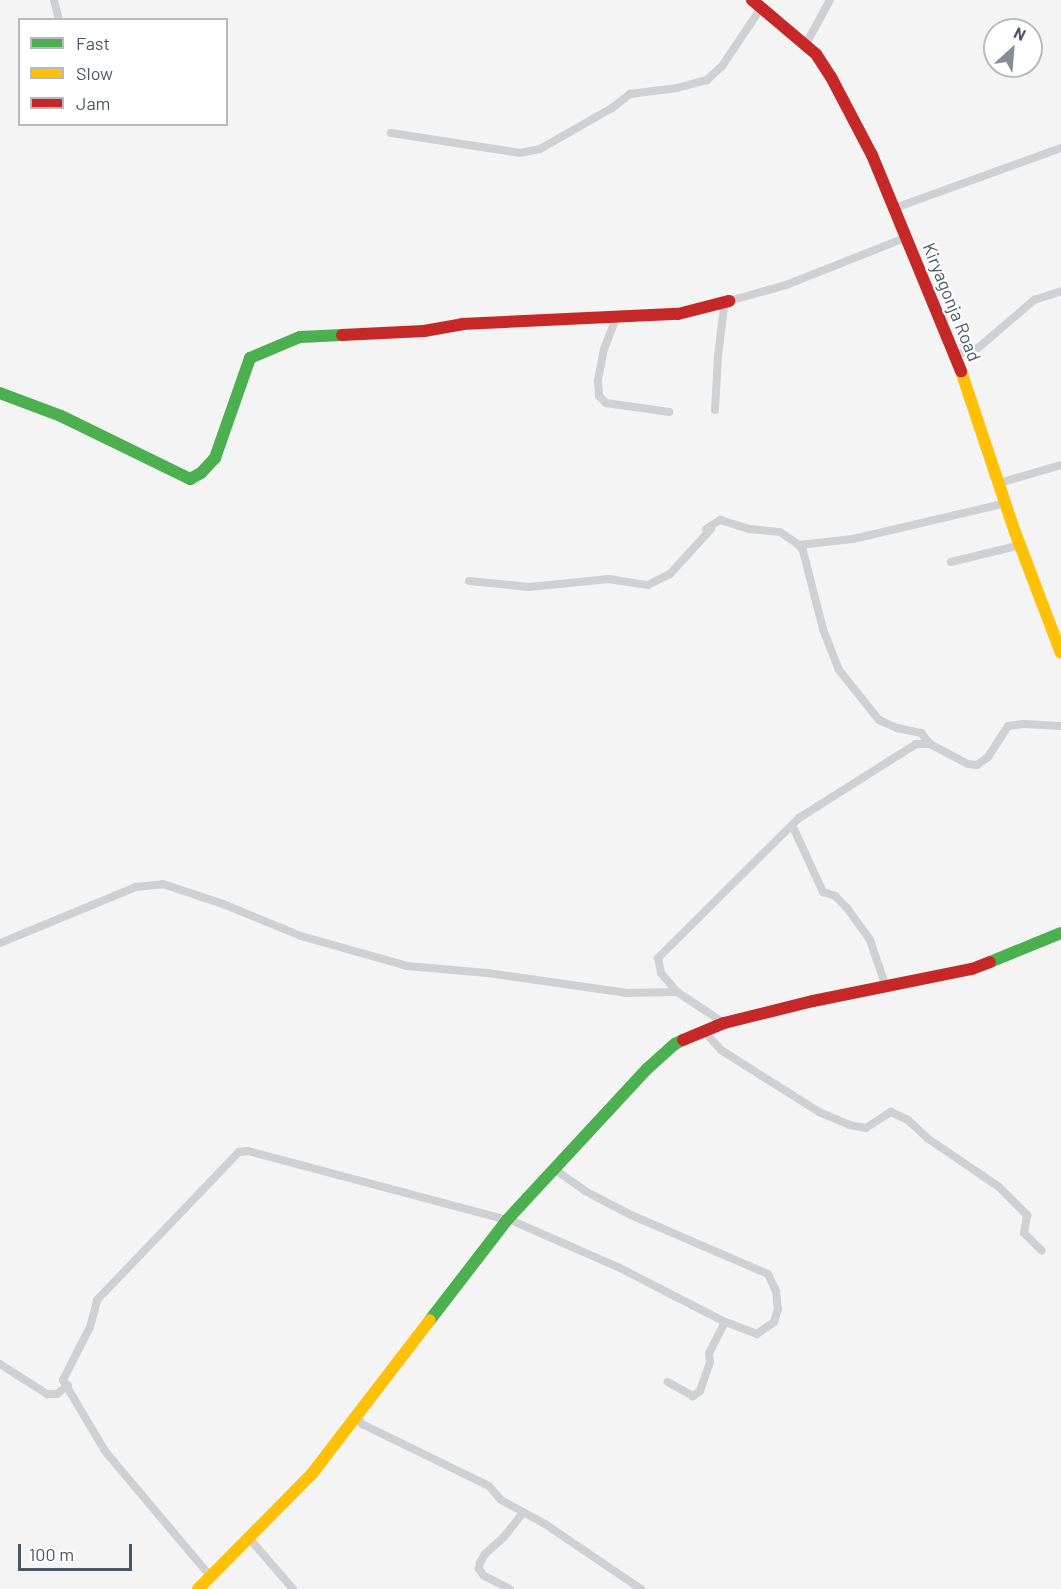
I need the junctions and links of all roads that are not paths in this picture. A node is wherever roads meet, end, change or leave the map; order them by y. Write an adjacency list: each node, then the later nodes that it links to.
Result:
1 (54, 0): 4 (street)
2 (830, 0): 5 (street)
3 (757, 4): 5 (street, Kiryagonja Road); 6 (street)
4 (58, 18)
5 (806, 44): 8 (street, Kiryagonja Road)
6 (390, 133)
7 (1061, 148): 8 (street)
8 (894, 208): 9 (street, Kiryagonja Road)
9 (907, 237): 11 (street); 13 (street, Kiryagonja Road)
10 (1061, 291): 13 (street)
11 (729, 302): 12 (street); 15 (street)
12 (616, 318): 14 (street); 16 (street)
13 (956, 355): 18 (street, Kiryagonja Road)
14 (0, 393)
15 (715, 410)
16 (669, 412)
17 (1061, 465): 18 (street)
18 (999, 483): 19 (street, Kiryagonja Road)
19 (1006, 503): 22 (street); 23 (street, Kiryagonja Road)
20 (720, 520): 21 (street); 22 (street); 25 (street)
21 (706, 529)
22 (799, 545): 28 (street)
23 (1021, 545): 24 (street); 26 (street, Kiryagonja Road)
24 (951, 562)
25 (469, 581)
26 (1061, 652)
27 (1061, 726): 28 (street)
28 (930, 744): 29 (street)
29 (793, 827): 32 (street); 33 (street)
30 (1061, 933): 32 (street)
31 (0, 943): 33 (street)
32 (886, 987): 34 (street)
33 (677, 992): 34 (street)
34 (724, 1023): 35 (street)
35 (704, 1031): 36 (street); 38 (street)
36 (554, 1169): 37 (street); 39 (street)
37 (507, 1220): 39 (street); 42 (street); 43 (street)
38 (1042, 1251)
39 (724, 1322): 41 (street)
40 (0, 1364): 42 (street)
41 (668, 1382)
42 (68, 1385): 46 (street)
43 (356, 1414): 44 (street); 45 (street)
44 (523, 1514): 49 (street); 50 (street)
45 (249, 1538): 46 (street); 48 (street)
46 (211, 1577): 47 (street)
47 (198, 1589)
48 (293, 1589)
49 (510, 1589)
50 (641, 1589)

